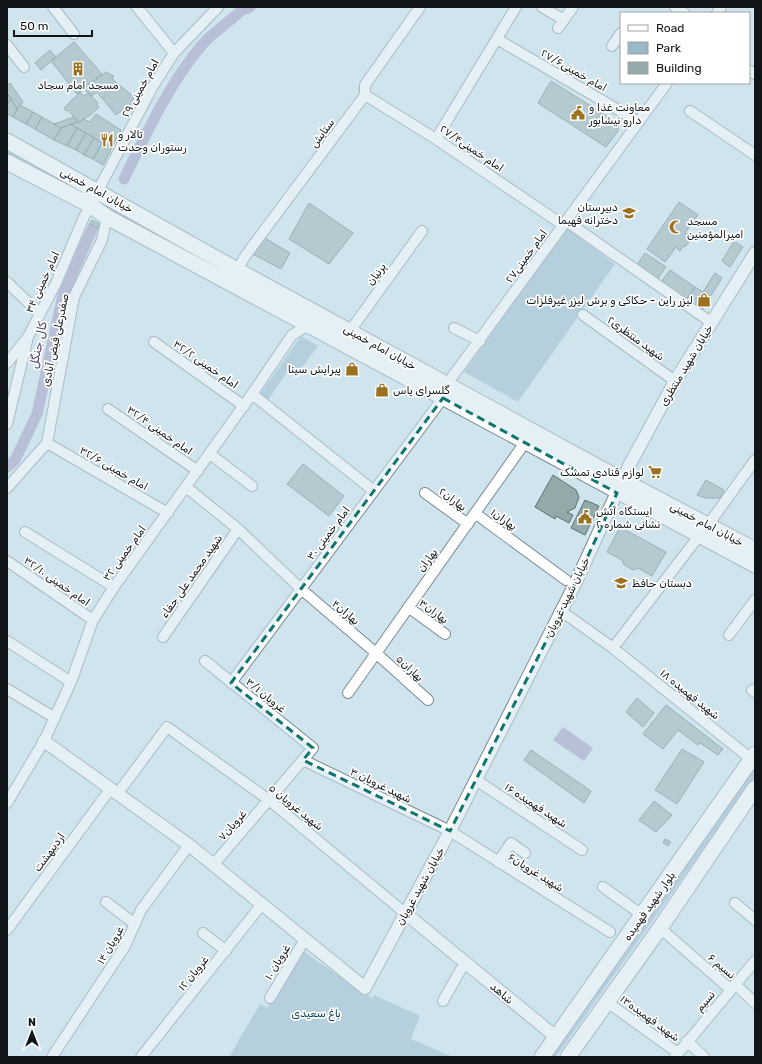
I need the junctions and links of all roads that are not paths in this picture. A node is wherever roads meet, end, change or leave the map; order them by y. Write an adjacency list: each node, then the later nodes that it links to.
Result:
1 (53, 7): 8 (street)
2 (137, 7): 13 (street)
3 (218, 7): 13 (street, امام خمینی ۲۹)
4 (420, 7): 16 (street, ستایش)
5 (516, 7): 10 (street)
6 (542, 7): 7 (street)
7 (573, 7)
8 (74, 34)
9 (620, 34): 12 (street)
10 (497, 39): 18 (street, امام خمینی۲۷/۶); 19 (street)
11 (7, 45): 14 (street)
12 (612, 46)
13 (174, 53): 23 (street, امام خمینی ۲۹)
14 (24, 67)
15 (666, 84): 18 (street, امام خمینی۲۷)
16 (365, 95): 19 (street, امام خمینی۲۷/۴); 29 (street, ستایش)
17 (690, 111): 21 (street)
18 (639, 122): 26 (street, امام خمینی۲۷)
19 (436, 139): 26 (street, امام خمینی۲۷/۴)
20 (7, 141): 23 (main road, خیابان امام خمینی)
21 (755, 155)
22 (7, 162): 24 (main road, خیابان امام خمینی)
23 (98, 191): 24 (street, امام خمینی ۲۹); 29 (main road, خیابان امام خمینی)
24 (90, 206): 25 (main road, خیابان امام خمینی); 31 (street, امام خمینی ۳۴)
25 (108, 217): 32 (main road, خیابان امام خمینی); 50 (street, صفدرعلی فیض آبادی)
26 (565, 223): 34 (street, امام خمینی۲۷/۴); 40 (street, امام خمینی۲۷)
27 (422, 231): 37 (street, پرنیان)
28 (755, 253): 34 (street, خیابان شهید منتظری)
29 (237, 270): 37 (main road, خیابان امام خمینی)
30 (7, 282): 31 (street)
31 (40, 314): 39 (street, امام خمینی ۳۴)
32 (292, 315): 35 (main road, خیابان امام خمینی); 38 (street)
33 (583, 315): 43 (street, شهید منتظری۲)
34 (712, 322): 43 (street, خیابان شهید منتظری)
35 (310, 324): 38 (street); 44 (main road, خیابان امام خمینی)
36 (454, 328): 40 (street)
37 (350, 331): 44 (main road, خیابان امام خمینی)
38 (292, 335): 45 (street, امام خمینی ۳۲)
39 (28, 337): 42 (street, امام خمینی ۳۴); 48 (street)
40 (480, 340): 44 (street, امام خمینی۲۷)
41 (154, 342): 46 (street, امام خمینی ۳۲/۲)
42 (7, 363)
43 (675, 381): 55 (street, خیابان شهید منتظری)
44 (445, 391): 49 (main road, خیابان امام خمینی); 55 (main road, خیابان امام خمینی); 58 (street, امام خمینی ۳۰)
45 (252, 394): 46 (street, امام خمینی ۳۲); 58 (street)
46 (244, 406): 51 (street, امام خمینی ۳۲)
47 (108, 409): 53 (street, امام خمینی ۳۲/۴)
48 (7, 424)
49 (526, 441): 55 (main road, خیابان امام خمینی); 61 (street, بهاران)
50 (47, 443): 57 (street); 60 (street, امام خمینی ۳۲/۶)
51 (210, 454): 53 (street, امام خمینی ۳۲); 54 (street)
52 (755, 460): 64 (street)
53 (198, 471): 56 (street, امام خمینی ۳۲)
54 (252, 486)
55 (620, 486): 64 (main road, خیابان امام خمینی); 74 (street, خیابان شهید غرویان)
56 (186, 487): 60 (street, امام خمینی ۳۲); 63 (street, بهاران۴)
57 (7, 488)
58 (374, 491): 71 (street, امام خمینی ۳۰)
59 (425, 493): 62 (street, بهاران۲)
60 (168, 513): 70 (street, امام خمینی ۳۲)
61 (476, 514): 62 (street, بهاران); 69 (street, بهاران۱)
62 (468, 524): 73 (street, بهاران)
63 (238, 529): 71 (street, بهاران۴); 78 (street, شهید محمد علی جفاء)
64 (704, 530): 66 (main road, خیابان امام خمینی); 68 (main road, خیابان امام خمینی); 80 (street)
65 (25, 532): 70 (street)
66 (755, 550)
67 (7, 561): 75 (street, امام خمینی ۳۲/۱۰)
68 (755, 565)
69 (566, 580)
70 (114, 588): 75 (street, امام خمینی ۳۲)
71 (301, 589): 81 (street, بهاران۴); 84 (street, امام خمینی ۳۰)
72 (755, 600): 77 (street)
73 (408, 607): 76 (street, بهاران۳); 81 (street, بهاران)
74 (561, 611): 80 (street, شهید فهمیده ۱۸); 94 (street, خیابان شهید غرویان)
75 (94, 620): 83 (street, امام خمینی ۳۲)
76 (446, 634)
77 (729, 635)
78 (163, 637)
79 (7, 641): 83 (street)
80 (613, 648): 92 (street, شهید فهمیده ۱۸)
81 (376, 653): 86 (street, بهاران); 87 (street, بهاران۵)
82 (205, 661): 84 (street, غرویان ۳/۱)
83 (71, 682): 88 (street, امام خمینی ۳۲)
84 (232, 683): 91 (street, غرویان ۳/۱)
85 (7, 689): 88 (street)
86 (348, 693)
87 (428, 700)
88 (55, 718): 90 (street, امام خمینی ۳۲)
89 (167, 727): 97 (street, اردیبهشت); 98 (street, شهید غرویان ۵)
90 (44, 741): 95 (street, امام خمینی ۳۲); 97 (street, خیابان شهید غرویان)
91 (313, 748): 93 (street, غرویان۷)
92 (753, 756): 111 (main road, بلوار شهید فهمیده)
93 (303, 760): 98 (street, غرویان۷); 100 (street, شهید غرویان ۳)
94 (476, 780): 100 (street, خیابان شهید غرویان); 102 (street, شهید فهمیده ۱۶)
95 (11, 788): 99 (street, امام خمینی ۳۲)
96 (755, 788): 114 (main road, بلوار شهید فهمیده)
97 (114, 790): 101 (street, خیابان شهید غرویان); 115 (street, اردیبهشت)
98 (269, 800): 105 (street, غرویان۷); 110 (street, شهید غرویان ۵)
99 (7, 803)
100 (450, 831): 104 (street, شهید غرویان۶); 110 (street, خیابان شهید غرویان)
101 (189, 845): 105 (street, خیابان شهید غرویان); 113 (street, غرویان ۱۴)
102 (582, 850)
103 (525, 853): 104 (street)
104 (498, 862): 116 (street, شهید غرویان۶)
105 (213, 865): 109 (street, خیابان شهید غرویان)
106 (603, 887): 111 (street)
107 (106, 902): 113 (street)
108 (735, 902): 112 (street)
109 (262, 904): 118 (street, خیابان شهید غرویان); 119 (street, غرویان ۱۲)
110 (405, 912): 118 (street, خیابان شهید غرویان); 121 (street, شاهد)
111 (642, 915): 127 (main road, بلوار شهید فهمیده)
112 (755, 920)
113 (135, 924): 130 (street, غرویان ۱۴)
114 (660, 928): 122 (street, نسیم ۶); 125 (main road, بلوار شهید فهمیده)
115 (7, 930)
116 (610, 932)
117 (203, 933): 119 (street)
118 (305, 939): 123 (street, غرویان ۱۰)
119 (226, 951): 131 (street, غرویان ۱۲)
120 (755, 960): 122 (street, نسیم)
121 (465, 962): 124 (street); 127 (street, شاهد)
122 (732, 987): 126 (street, نسیم ۶); 128 (street, نسیم)
123 (270, 998)
124 (443, 1001)
125 (607, 1002): 129 (street, شهید فهمیده۱۳); 133 (main road, بلوار شهید فهمیده)
126 (755, 1002)
127 (556, 1037): 132 (main road, بلوار شهید فهمیده)
128 (687, 1041): 129 (street, نسیم); 134 (street)
129 (676, 1055)
130 (52, 1057)
131 (141, 1057)
132 (542, 1057)
133 (568, 1057)
134 (704, 1057)

